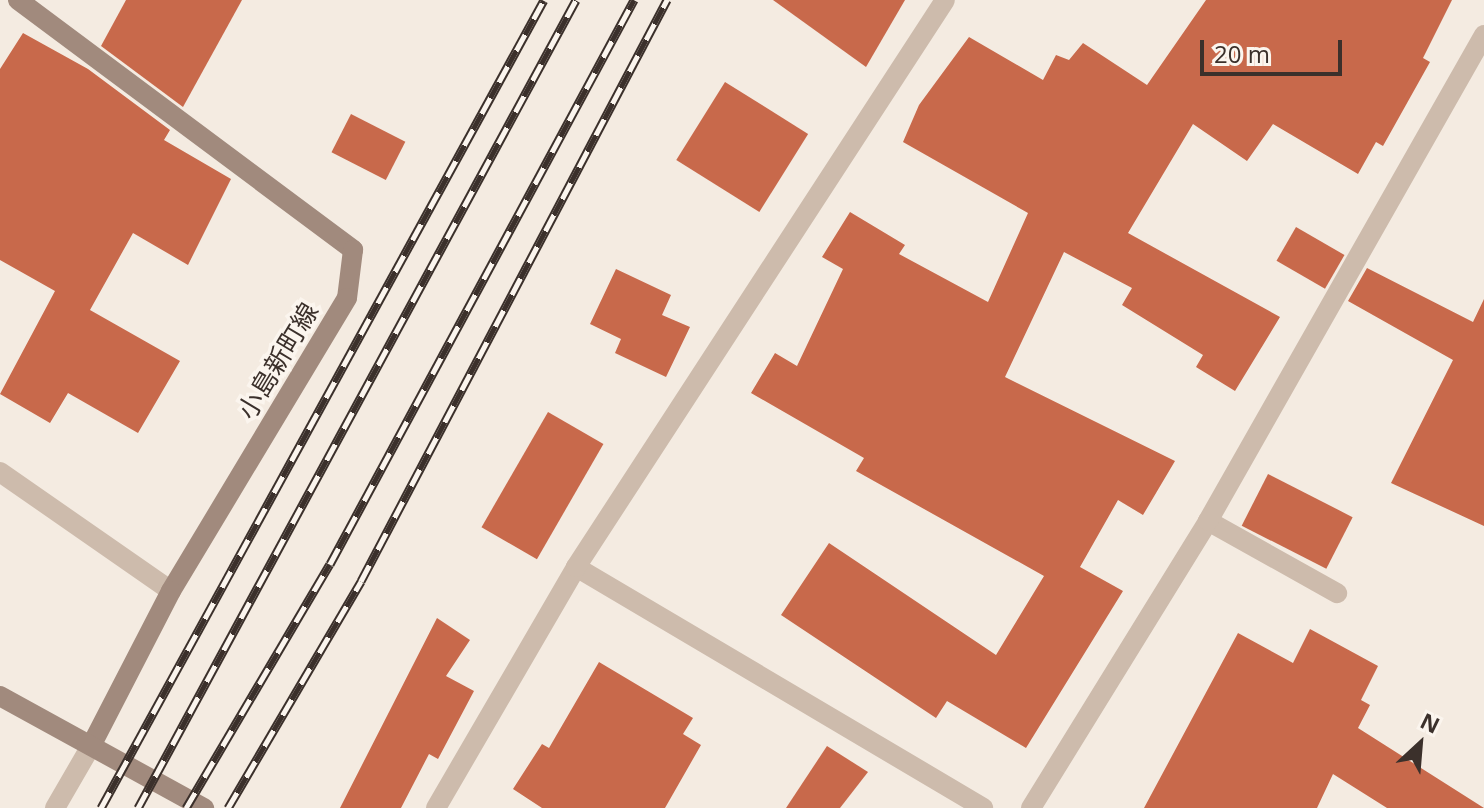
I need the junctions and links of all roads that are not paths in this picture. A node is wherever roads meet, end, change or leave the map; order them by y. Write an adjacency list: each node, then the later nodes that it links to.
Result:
1 (18, 0): 7 (main road, 小島新町線)
2 (945, 0): 6 (street)
3 (1484, 35): 5 (street)
4 (0, 472): 7 (street)
5 (1208, 521): 8 (street); 11 (street)
6 (576, 567): 14 (street); 15 (street)
7 (171, 591): 10 (main road, 小島新町線)
8 (1337, 593)
9 (0, 696): 10 (main road)
10 (91, 746): 12 (street); 13 (main road)
11 (1038, 806)
12 (55, 808)
13 (204, 808)
14 (436, 808)
15 (983, 808)

